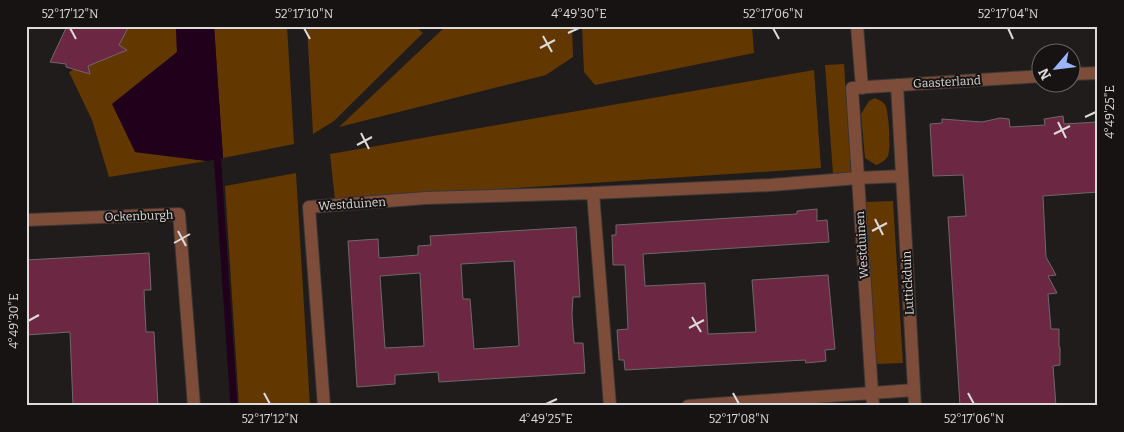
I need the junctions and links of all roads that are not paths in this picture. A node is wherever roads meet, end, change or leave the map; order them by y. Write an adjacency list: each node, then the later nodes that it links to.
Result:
1 (857, 26): 6 (street)
2 (1098, 73): 3 (street)
3 (1082, 74)
4 (1032, 77): 5 (street, Gaasterland)
5 (897, 84): 6 (street, Gaasterland); 7 (street, Luttickduin)
6 (857, 88): 8 (street)
7 (902, 176): 8 (street); 11 (street, Luttickduin)
8 (858, 178): 9 (street, Westduinen); 12 (street, Westduinen)
9 (593, 193): 14 (street, Westduinen); 15 (street)
10 (26, 220): 13 (street, Ockenburgh)
11 (914, 390): 12 (street); 17 (street, Luttickduin)
12 (872, 399): 16 (street)
13 (194, 406)
14 (324, 406)
15 (610, 406)
16 (688, 406)
17 (915, 406)

